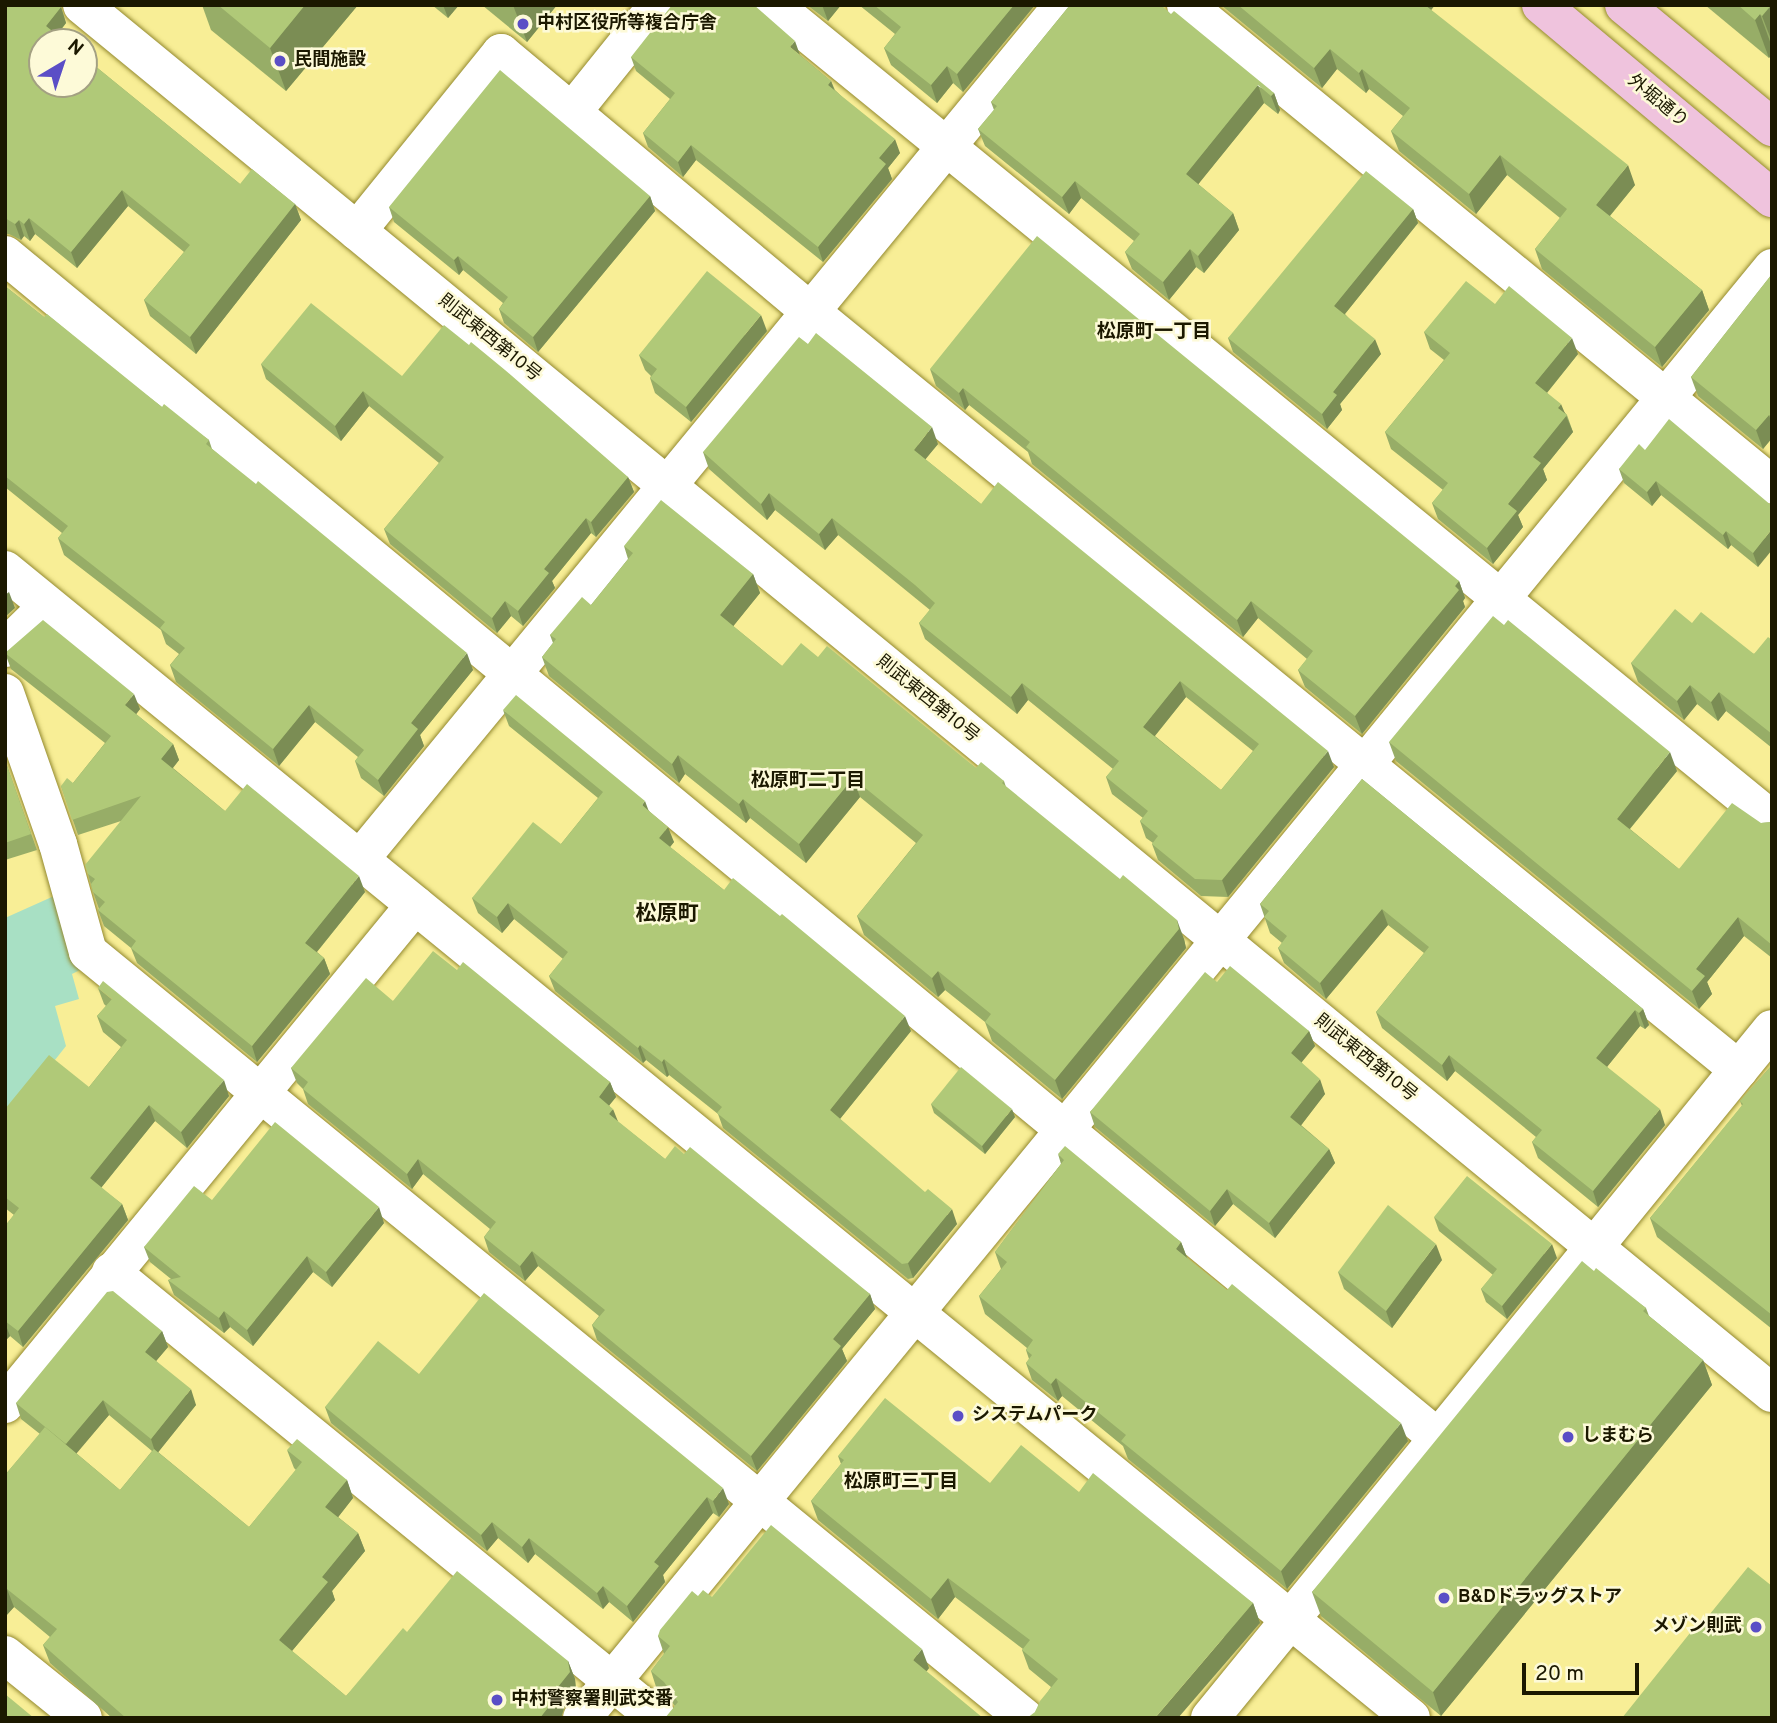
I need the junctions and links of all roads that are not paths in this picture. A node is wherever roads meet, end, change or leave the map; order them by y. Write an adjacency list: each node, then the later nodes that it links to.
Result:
1 (82, 5): 12 (street, 則武東西第10号)
2 (658, 5): 8 (street)
3 (773, 5): 10 (street)
4 (1063, 5): 10 (street)
5 (1185, 5): 16 (street)
6 (1541, 5): 11 (main road, 外堀通り)
7 (1624, 5): 9 (main road)
8 (572, 112): 12 (street); 15 (street)
9 (1772, 127)
10 (947, 147): 15 (street); 20 (street)
11 (1772, 198)
12 (357, 231): 18 (street, 則武東西第10号)
13 (5, 256): 23 (street)
14 (1772, 268): 16 (street)
15 (811, 312): 18 (street); 25 (street)
16 (1665, 398): 17 (street); 20 (street)
17 (1772, 485)
18 (667, 487): 23 (street); 29 (street, 則武東西第10号)
19 (5, 570): 21 (street)
20 (1500, 599): 25 (street); 26 (street)
21 (48, 606): 22 (street); 27 (street)
22 (5, 648)
23 (512, 676): 27 (street); 33 (street)
24 (5, 693): 32 (street)
25 (1364, 764): 29 (street); 31 (street)
26 (1772, 820)
27 (360, 859): 28 (street)
28 (415, 905): 32 (street); 36 (street)
29 (1220, 940): 33 (street); 34 (street, 則武東西第10号)
30 (1772, 1029): 31 (street)
31 (1739, 1070): 34 (street)
32 (261, 1091): 35 (street); 40 (street)
33 (1064, 1130): 36 (street); 39 (street)
34 (1594, 1247): 38 (street, 則武東西第10号); 39 (street)
35 (111, 1272): 37 (street); 43 (street)
36 (915, 1312): 40 (street); 41 (street)
37 (9, 1393)
38 (1772, 1393)
39 (1438, 1438): 41 (street)
40 (761, 1500): 43 (street); 47 (street)
41 (1291, 1618): 48 (street); 49 (street)
42 (5, 1654): 44 (street)
43 (612, 1681): 45 (street); 46 (street)
44 (83, 1718)
45 (582, 1718)
46 (657, 1718)
47 (1026, 1718)
48 (1210, 1718)
49 (1411, 1718)

